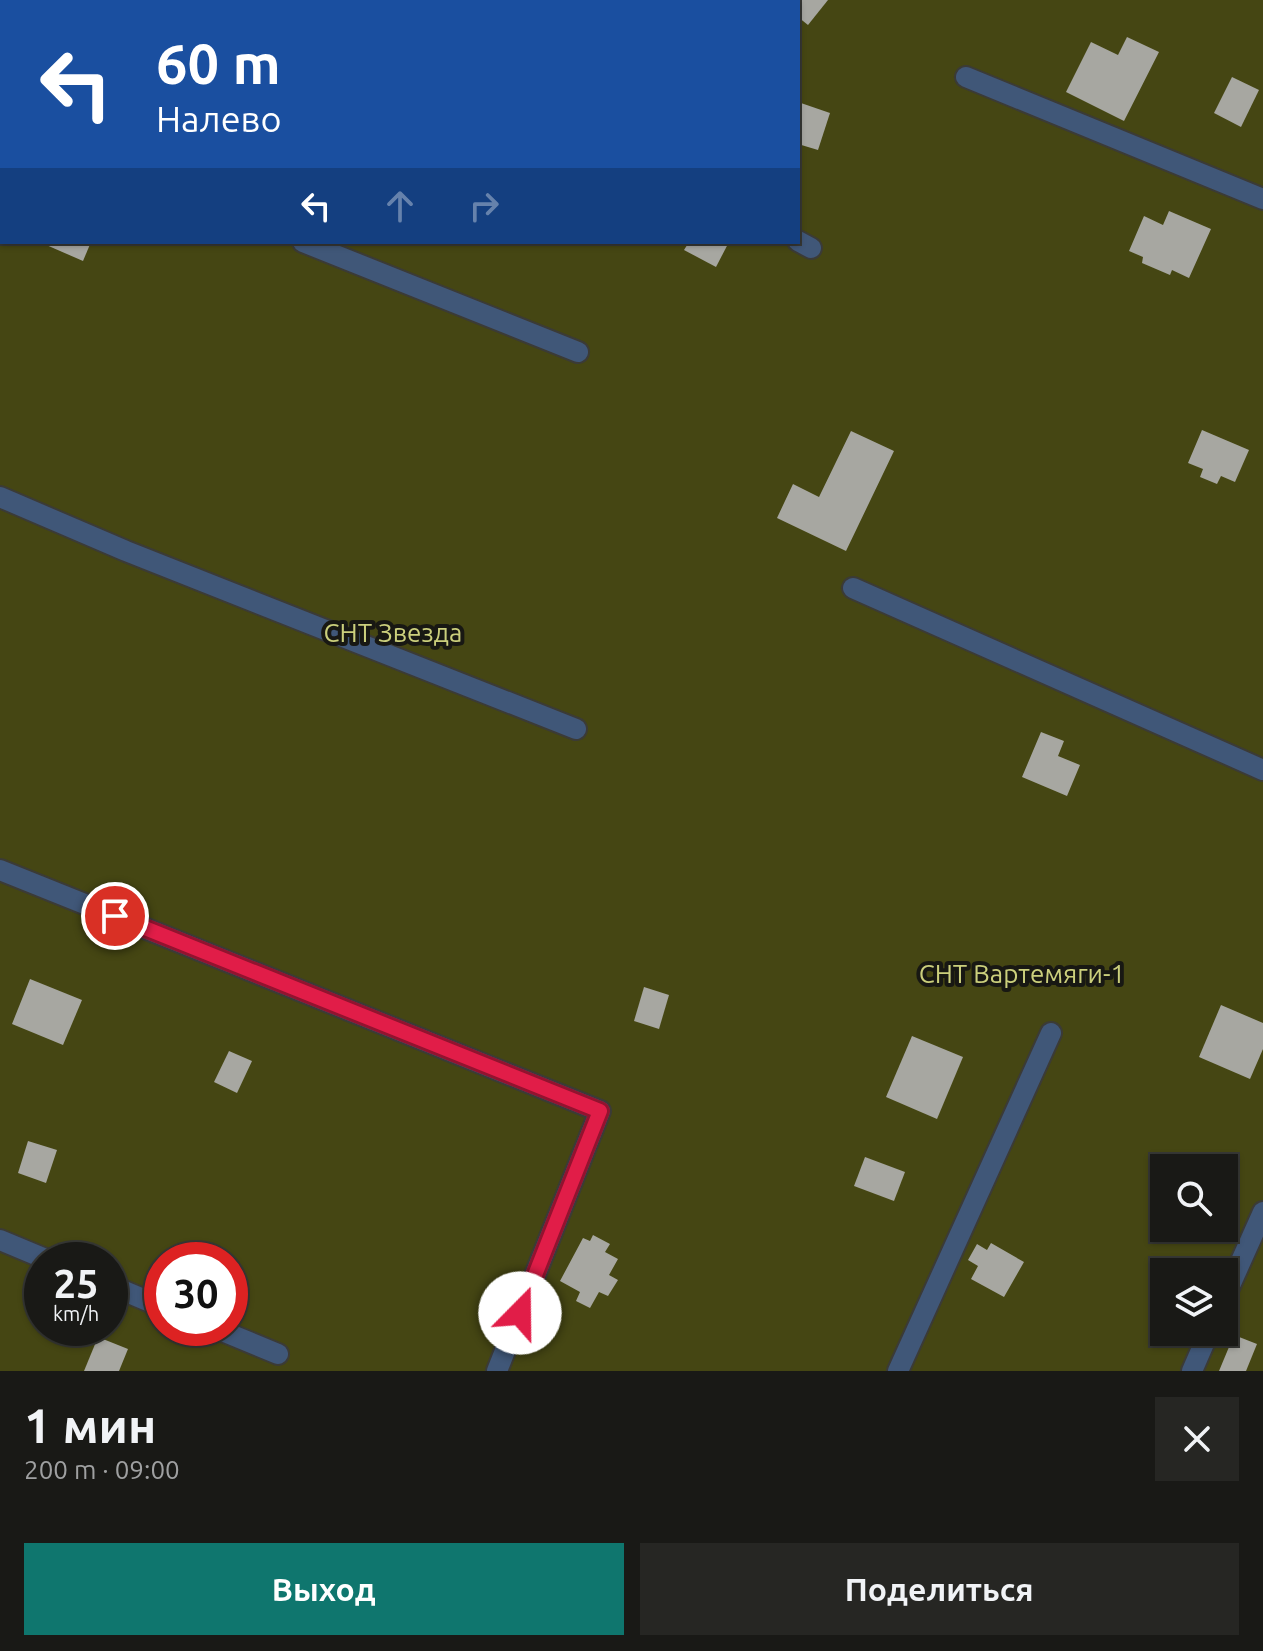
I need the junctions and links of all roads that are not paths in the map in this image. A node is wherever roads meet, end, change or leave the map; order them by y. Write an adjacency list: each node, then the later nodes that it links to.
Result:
1 (966, 77): 2 (street)
2 (1263, 199)
3 (308, 244): 4 (street)
4 (578, 352)
5 (0, 497): 7 (street)
6 (853, 588): 8 (street)
7 (576, 729)
8 (1263, 770)
9 (0, 870): 18 (street)
10 (1051, 1033): 19 (street)
11 (1263, 1212): 14 (street)
12 (0, 1240): 13 (street)
13 (24, 1250)
14 (1238, 1268)
15 (248, 1342): 17 (street)
16 (1203, 1346): 20 (street)
17 (278, 1354)
18 (497, 1371)
19 (898, 1371)
20 (1192, 1371)

